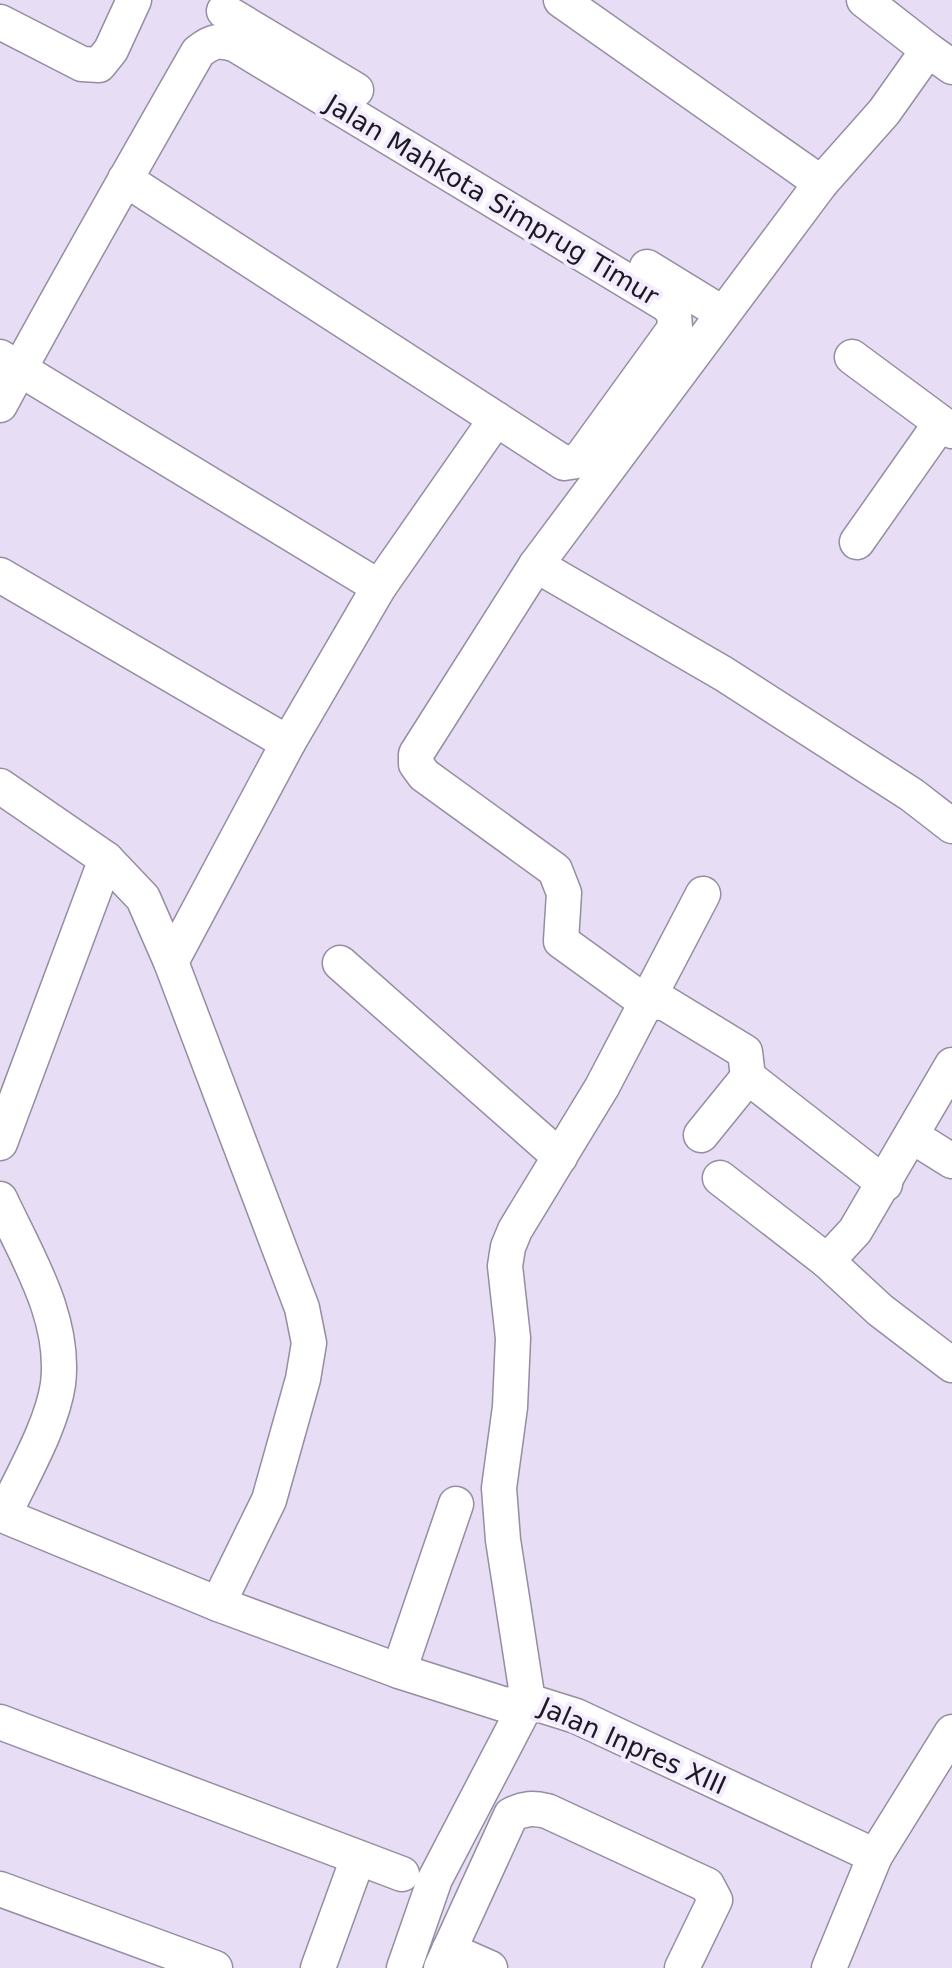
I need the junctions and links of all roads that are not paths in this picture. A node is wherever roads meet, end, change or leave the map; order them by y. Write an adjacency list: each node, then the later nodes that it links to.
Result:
1 (134, 0): 5 (street)
2 (561, 0): 8 (street)
3 (864, 0): 6 (street)
4 (224, 11): 9 (street)
5 (0, 22)
6 (940, 58): 8 (street)
7 (125, 179): 11 (street, Jalan Mahkota Simprug Timur); 13 (street, Jalan Mahkota Simprug Timur); 13 (street, Jalan Mahkota Simprug Timur)
8 (821, 183): 9 (street)
9 (722, 313): 16 (street)
10 (852, 357): 14 (street)
11 (10, 363): 12 (street, Jalan Mahkota Simprug Timur); 18 (street)
12 (0, 405)
13 (496, 419): 18 (street)
14 (946, 428): 15 (street)
15 (857, 542)
16 (536, 565): 21 (street); 26 (street)
17 (0, 575): 19 (street)
18 (379, 587): 19 (street)
19 (288, 743): 24 (street)
20 (0, 786): 22 (street)
21 (952, 826)
22 (106, 859): 24 (street); 31 (street)
23 (703, 894): 26 (street)
24 (171, 962): 41 (street)
25 (340, 963): 32 (street)
26 (648, 1004): 28 (street); 32 (street)
27 (952, 1065): 30 (street)
28 (748, 1077): 29 (street); 35 (street)
29 (701, 1135)
30 (912, 1136): 33 (street); 35 (street)
31 (0, 1143)
32 (560, 1157): 43 (street)
33 (952, 1161)
34 (720, 1178): 37 (street)
35 (885, 1184): 37 (street)
36 (0, 1199): 40 (street)
37 (827, 1261): 38 (street)
38 (952, 1365)
39 (456, 1504): 42 (street)
40 (2, 1514): 41 (street)
41 (218, 1604): 42 (street)
42 (399, 1671): 43 (street)
43 (528, 1701): 46 (street, Jalan Inpres XIII); 53 (street, Jalan Inpres XIII)
44 (0, 1722): 47 (street)
45 (952, 1732): 46 (street)
46 (875, 1856): 56 (street)
47 (358, 1858): 48 (street); 52 (street)
48 (402, 1874)
49 (0, 1889): 51 (street)
50 (445, 1959): 54 (street); 55 (street)
51 (215, 1968)
52 (318, 1968)
53 (404, 1968)
54 (490, 1968)
55 (682, 1968)
56 (829, 1968)

